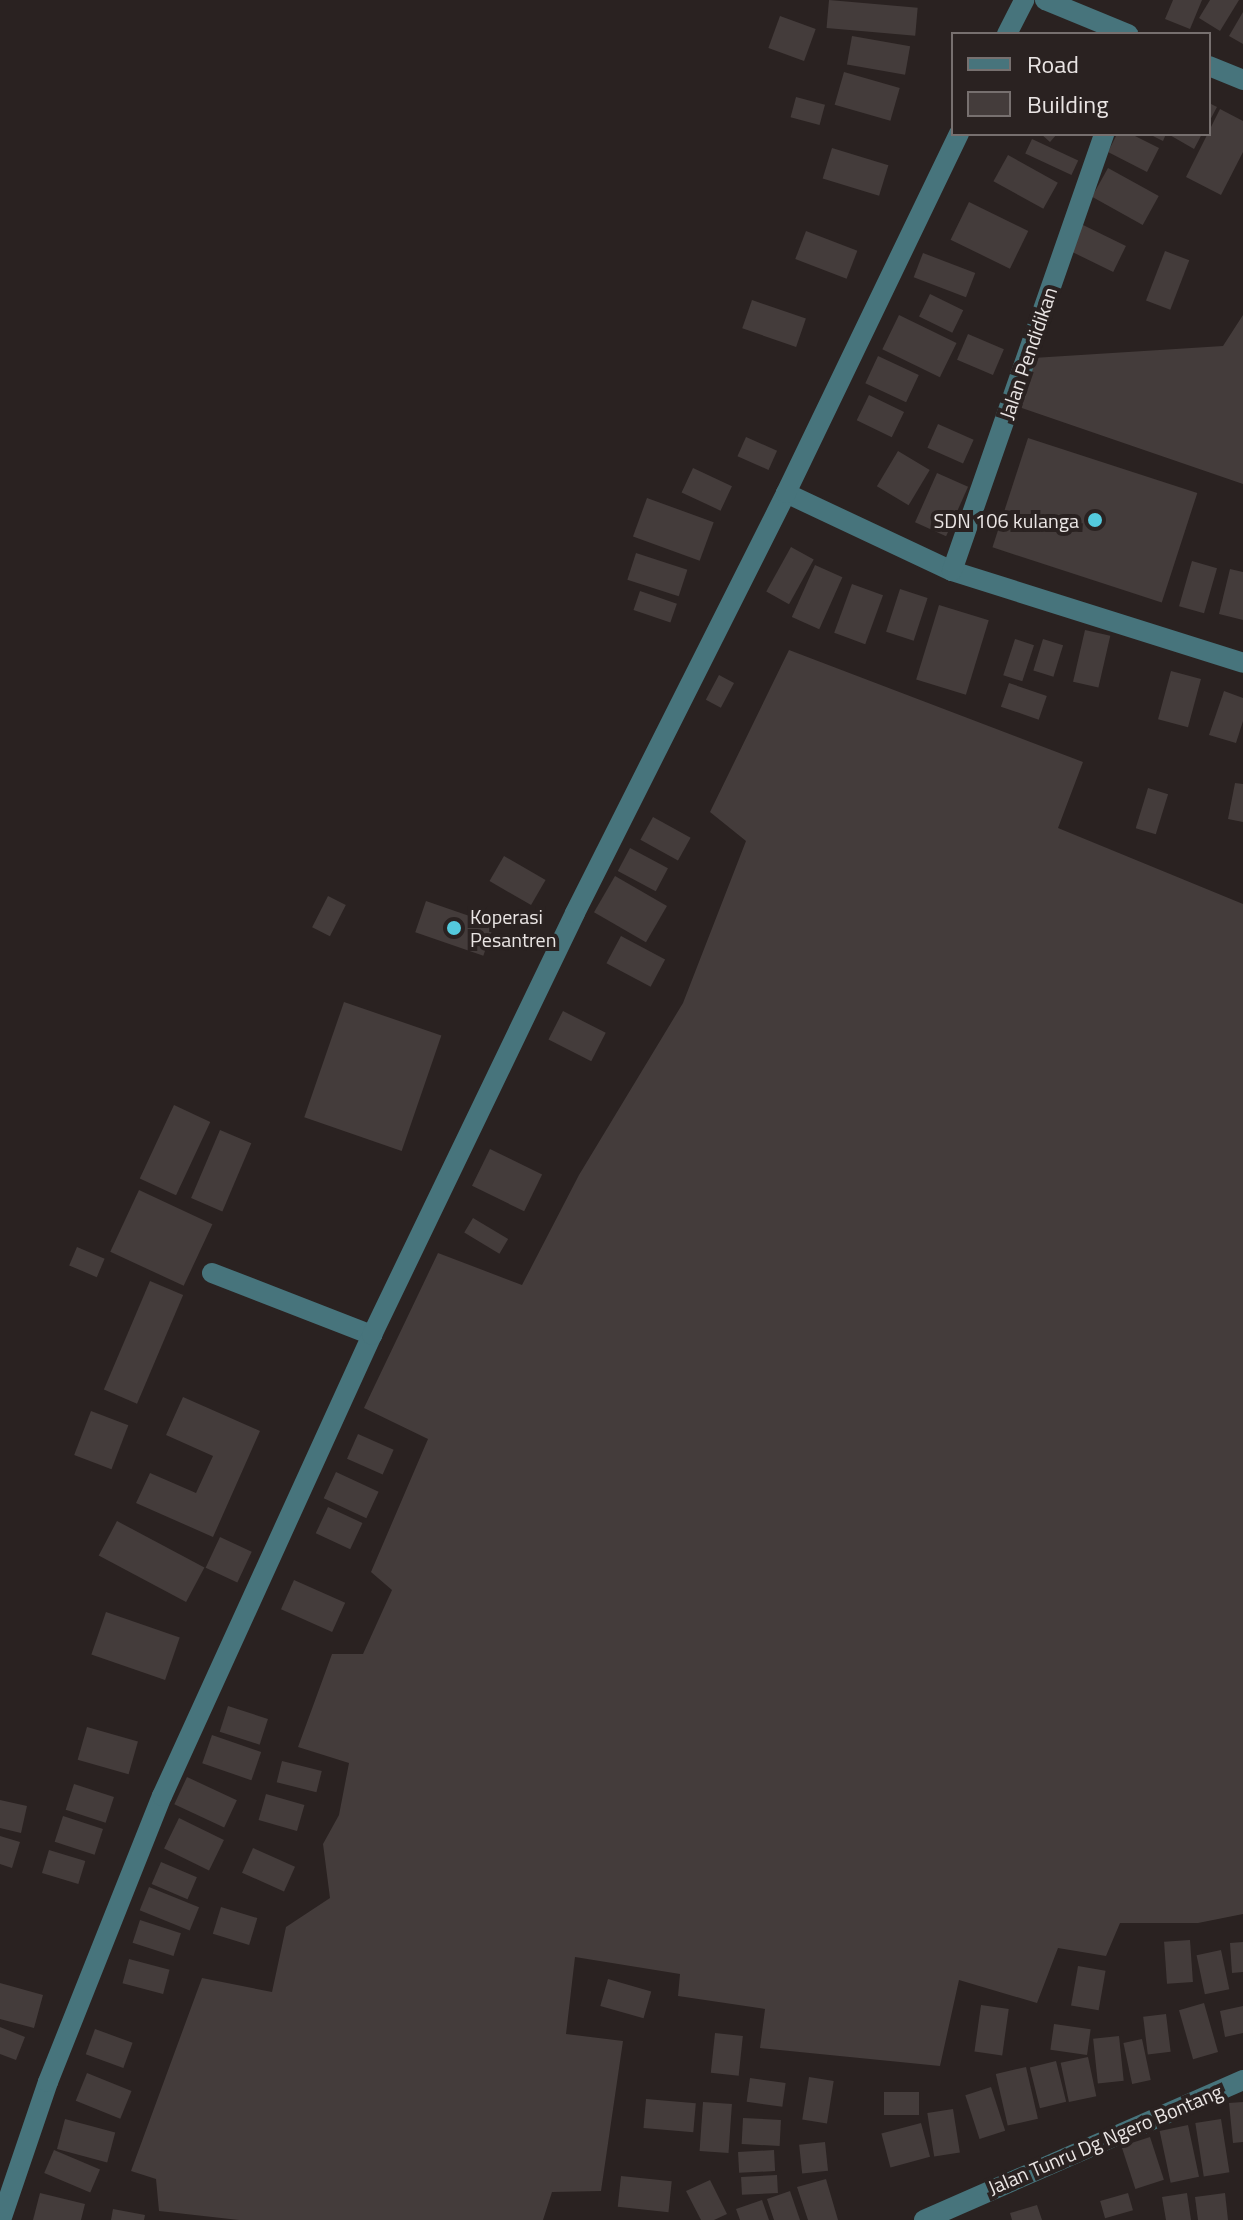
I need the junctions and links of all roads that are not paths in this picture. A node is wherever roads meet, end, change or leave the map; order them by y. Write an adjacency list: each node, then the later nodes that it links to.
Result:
1 (1024, 0): 3 (street)
2 (1045, 0): 4 (street)
3 (1008, 32)
4 (1123, 32)
5 (1211, 67): 6 (street)
6 (1243, 80)
7 (958, 136): 9 (street)
8 (1103, 136): 10 (street, Jalan Pendidikan)
9 (786, 493): 10 (street); 13 (street)
10 (952, 571): 11 (street)
11 (1243, 663)
12 (212, 1273): 13 (street)
13 (372, 1335): 15 (street)
14 (1243, 2080): 16 (street, Jalan Tunru Dg Ngero Bontang)
15 (1, 2220)
16 (924, 2220)

